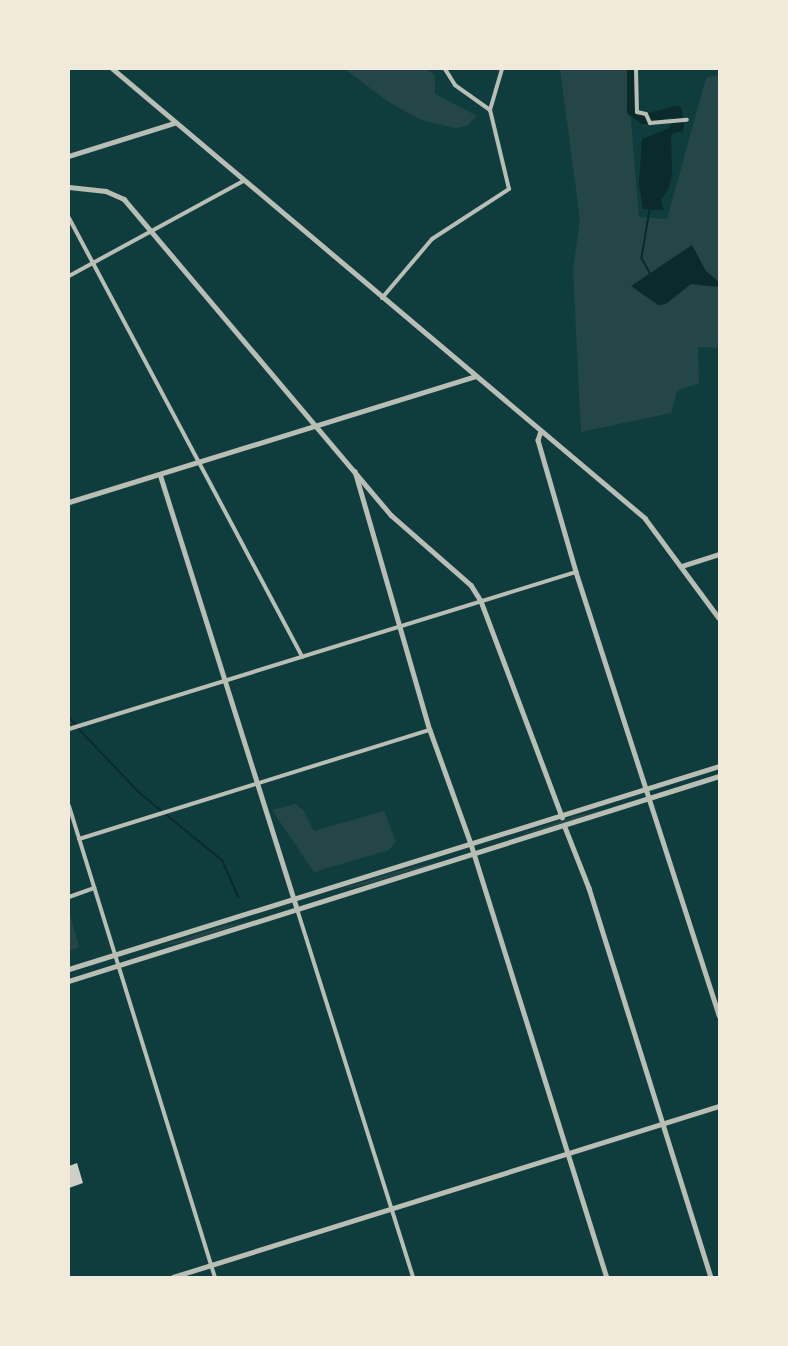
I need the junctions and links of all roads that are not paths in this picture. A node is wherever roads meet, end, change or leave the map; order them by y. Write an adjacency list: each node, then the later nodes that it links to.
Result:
1 (113, 69): 7 (street)
2 (445, 69): 5 (street)
3 (502, 69): 5 (street)
4 (636, 69): 6 (street)
5 (490, 110): 15 (street)
6 (687, 120)
7 (174, 123): 8 (street); 9 (street)
8 (69, 156)
9 (243, 181): 12 (street); 15 (street)
10 (69, 187): 12 (street)
11 (69, 218): 13 (street)
12 (153, 232): 13 (street); 17 (street)
13 (93, 264): 14 (street); 19 (street)
14 (69, 276)
15 (382, 298): 16 (street)
16 (475, 375): 17 (street); 18 (street)
17 (317, 424): 19 (street); 20 (street)
18 (541, 431): 24 (street); 25 (street)
19 (198, 461): 21 (street); 29 (street)
20 (355, 471): 26 (street); 28 (street)
21 (160, 474): 22 (street); 30 (street)
22 (69, 501)
23 (719, 554): 24 (street)
24 (682, 566): 27 (street)
25 (576, 572): 26 (street); 36 (street)
26 (481, 601): 28 (street); 39 (street)
27 (719, 618)
28 (400, 627): 29 (street); 32 (street)
29 (302, 657): 30 (street)
30 (225, 681): 31 (street); 35 (street)
31 (69, 729)
32 (430, 730): 35 (street); 42 (street)
33 (719, 766): 36 (street)
34 (719, 776): 37 (street)
35 (257, 784): 41 (street); 46 (street)
36 (648, 789): 37 (street); 39 (street)
37 (651, 797): 40 (street); 52 (street)
38 (69, 806): 41 (street)
39 (561, 817): 42 (street)
40 (565, 827): 43 (street); 54 (street)
41 (79, 839): 44 (street)
42 (471, 844): 43 (street); 46 (street)
43 (474, 855): 47 (street); 55 (street)
44 (94, 888): 45 (street); 48 (street)
45 (69, 897)
46 (294, 899): 47 (street); 48 (street)
47 (297, 909): 49 (street); 56 (street)
48 (115, 955): 49 (street); 50 (street)
49 (118, 965): 51 (street); 57 (street)
50 (69, 969)
51 (69, 981)
52 (719, 1015)
53 (719, 1106): 54 (street)
54 (663, 1124): 55 (street); 62 (street)
55 (568, 1154): 56 (street); 61 (street)
56 (392, 1209): 57 (street); 60 (street)
57 (212, 1265): 58 (street); 59 (street)
58 (173, 1277)
59 (215, 1277)
60 (413, 1277)
61 (607, 1277)
62 (711, 1277)

